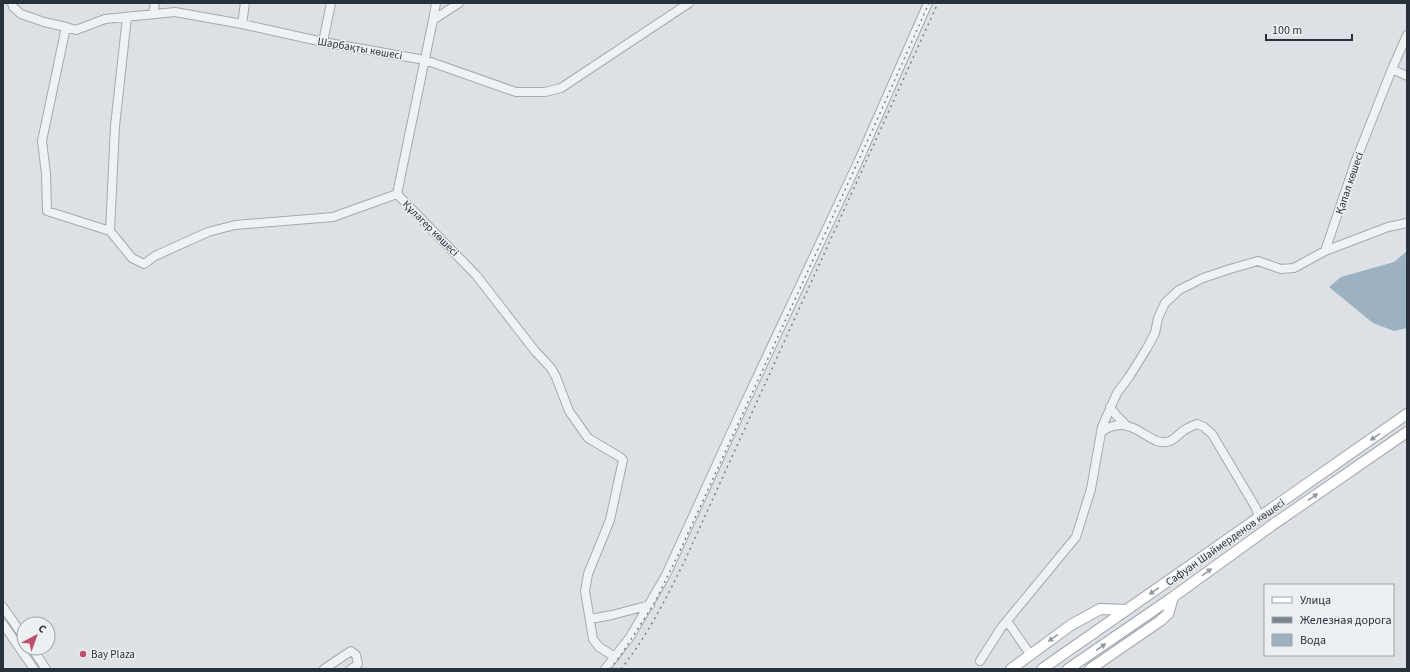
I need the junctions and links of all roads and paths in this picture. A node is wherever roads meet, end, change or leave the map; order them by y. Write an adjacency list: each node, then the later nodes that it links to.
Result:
1 (12, 3): 13 (street, Шарбақты көшесі)
2 (155, 3): 9 (street)
3 (244, 3): 12 (street)
4 (330, 3): 15 (street)
5 (436, 3): 11 (street, Құлагер көшесі)
6 (458, 3): 11 (street)
7 (689, 3): 16 (street, Шарбақты көшесі)
8 (928, 3): 30 (street)
9 (153, 14): 10 (street, Шарбақты көшесі); 12 (street, Шарбақты көшесі)
10 (127, 17): 13 (street, Шарбақты көшесі); 21 (street)
11 (433, 20): 16 (street, Құлагер көшесі)
12 (242, 24): 15 (street, Шарбақты көшесі)
13 (66, 27): 21 (street)
14 (1407, 35): 17 (street, Қапал көшесі)
15 (323, 42): 16 (street, Шарбақты көшесі)
16 (425, 60): 19 (street, Құлагер көшесі)
17 (1392, 69): 18 (street); 22 (street, Қапал көшесі)
18 (1407, 76)
19 (397, 194): 21 (street); 33 (street, Құлагер көшесі)
20 (1407, 223): 22 (street)
21 (110, 231)
22 (1325, 251): 23 (street)
23 (1110, 407): 25 (street); 26 (street)
24 (1407, 414): 28 (main road, Сафуан Шаймерденов көшесі, one-way to 28)
25 (1127, 426): 26 (street); 28 (street)
26 (1100, 432): 34 (street)
27 (1407, 432): 29 (main road, Сафуан Шаймерденов көшесі, one-way to 27)
28 (1259, 518): 32 (main road, Сафуан Шаймерденов көшесі, one-way to 32)
29 (1173, 597): 49 (main road, Сафуан Шаймерденов көшесі, one-way to 29); 50 (main road)
30 (650, 605): 33 (street); 40 (street)
31 (3, 607): 36 (street)
32 (1126, 610): 38 (main road, one-way to 38); 48 (main road, Сафуан Шаймерденов көшесі)
33 (590, 619): 40 (street)
34 (1007, 621): 38 (street); 41 (street)
35 (3, 624): 37 (street)
36 (16, 626)
37 (14, 640): 42 (street)
38 (1030, 654): 47 (main road)
39 (37, 656): 43 (street)
40 (614, 657): 46 (street)
41 (980, 661)
42 (34, 669)
43 (46, 669)
44 (324, 669): 45 (street)
45 (351, 669)
46 (605, 669)
47 (1011, 669)
48 (1042, 669)
49 (1068, 669)
50 (1090, 669)

